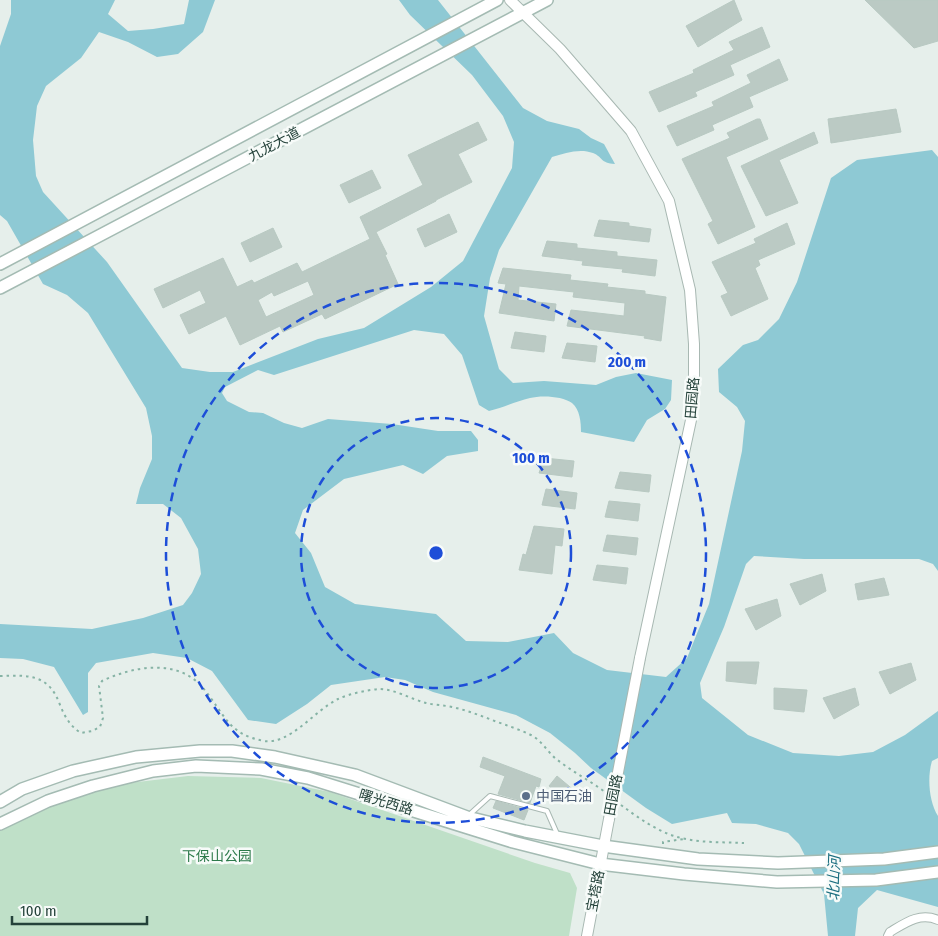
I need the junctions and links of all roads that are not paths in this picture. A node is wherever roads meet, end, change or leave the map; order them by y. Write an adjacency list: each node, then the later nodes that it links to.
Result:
1 (497, 0): 5 (main road, 九龙大道)
2 (510, 0): 4 (street, 田园路)
3 (547, 0): 4 (main road, 九龙大道)
4 (523, 13): 6 (main road, 九龙大道); 11 (street, 田园路, bridge)
5 (0, 264)
6 (0, 288)
7 (0, 802): 8 (main road, 曙光西路)
8 (467, 816): 10 (main road, 曙光西路); 10 (lane)
9 (0, 824): 13 (main road, 曙光西路)
10 (559, 838): 11 (main road, 曙光西路)
11 (603, 846): 12 (main road, 曙光西路); 13 (street, 宝塔路)
12 (938, 852)
13 (600, 864): 14 (main road, 曙光西路); 16 (street, 宝塔路)
14 (938, 872)
15 (938, 920): 17 (street)
16 (587, 936)
17 (888, 936)

